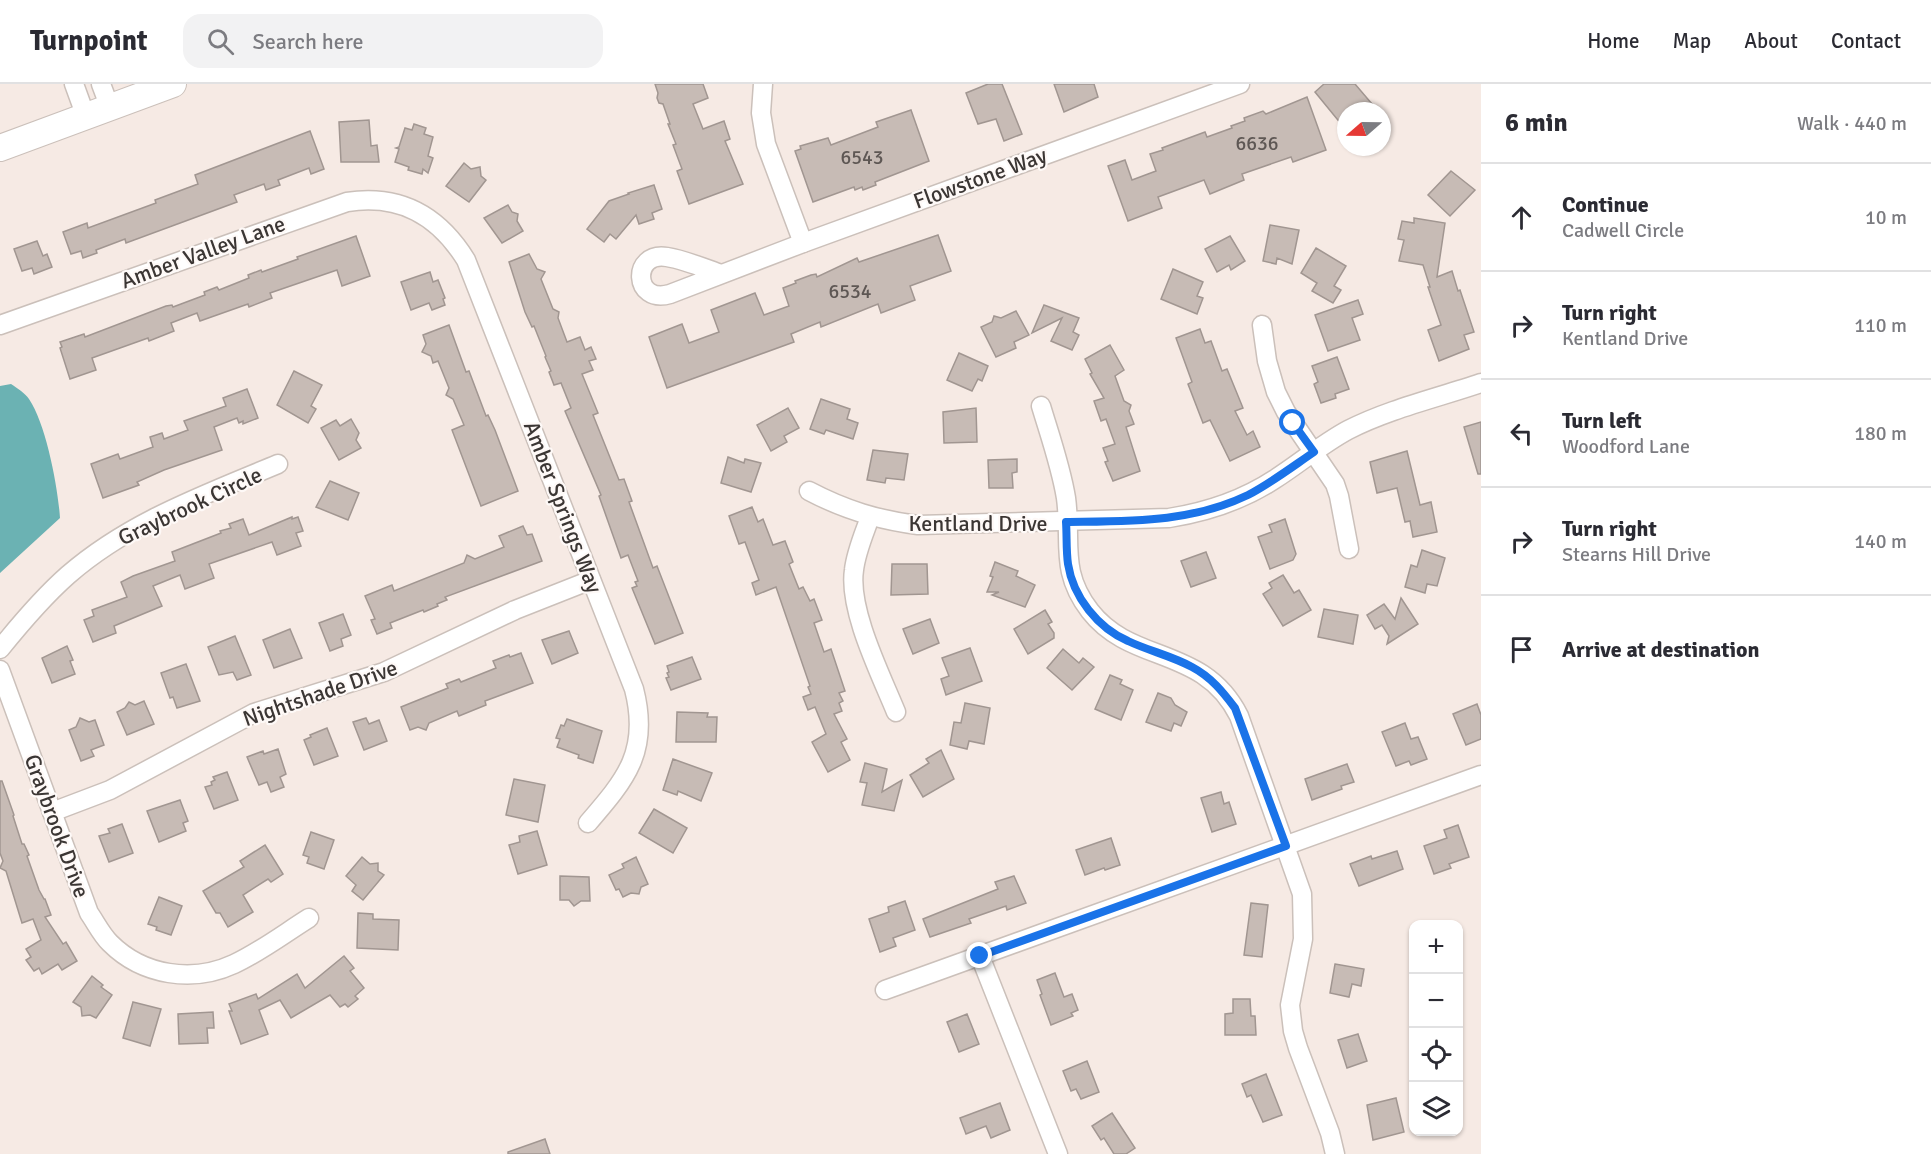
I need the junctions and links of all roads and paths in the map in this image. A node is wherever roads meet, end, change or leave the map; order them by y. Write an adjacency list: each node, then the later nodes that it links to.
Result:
1 (74, 84): 7 (street)
2 (101, 84): 6 (street)
3 (173, 84): 6 (street)
4 (764, 84): 10 (street)
5 (1240, 84): 10 (street, Flowstone Way)
6 (110, 108): 7 (street)
7 (86, 117): 8 (street)
8 (0, 148)
9 (408, 207): 12 (street, Amber Valley Lane); 22 (street, Amber Springs Way)
10 (803, 243): 11 (street, Flowstone Way)
11 (721, 274)
12 (0, 325)
13 (1262, 325): 16 (street)
14 (1481, 383): 16 (street, Kentland Drive)
15 (1041, 406): 20 (street)
16 (1314, 452): 20 (street, Kentland Drive); 21 (street)
17 (278, 464): 23 (street, Graybrook Circle)
18 (809, 491): 19 (street, Kentland Drive)
19 (870, 517): 20 (street, Kentland Drive); 25 (street)
20 (1066, 522): 29 (street)
21 (1349, 549)
22 (591, 580): 27 (street, Nightshade Drive); 28 (street, Amber Springs Way)
23 (0, 649)
24 (0, 670): 27 (street, Graybrook Drive)
25 (896, 712)
26 (1481, 776): 29 (street)
27 (52, 812): 30 (street, Graybrook Drive)
28 (588, 823)
29 (1286, 846): 31 (street); 34 (street)
30 (309, 918)
31 (980, 956): 32 (street); 33 (street)
32 (885, 990)
33 (1058, 1154)
34 (1335, 1154)

